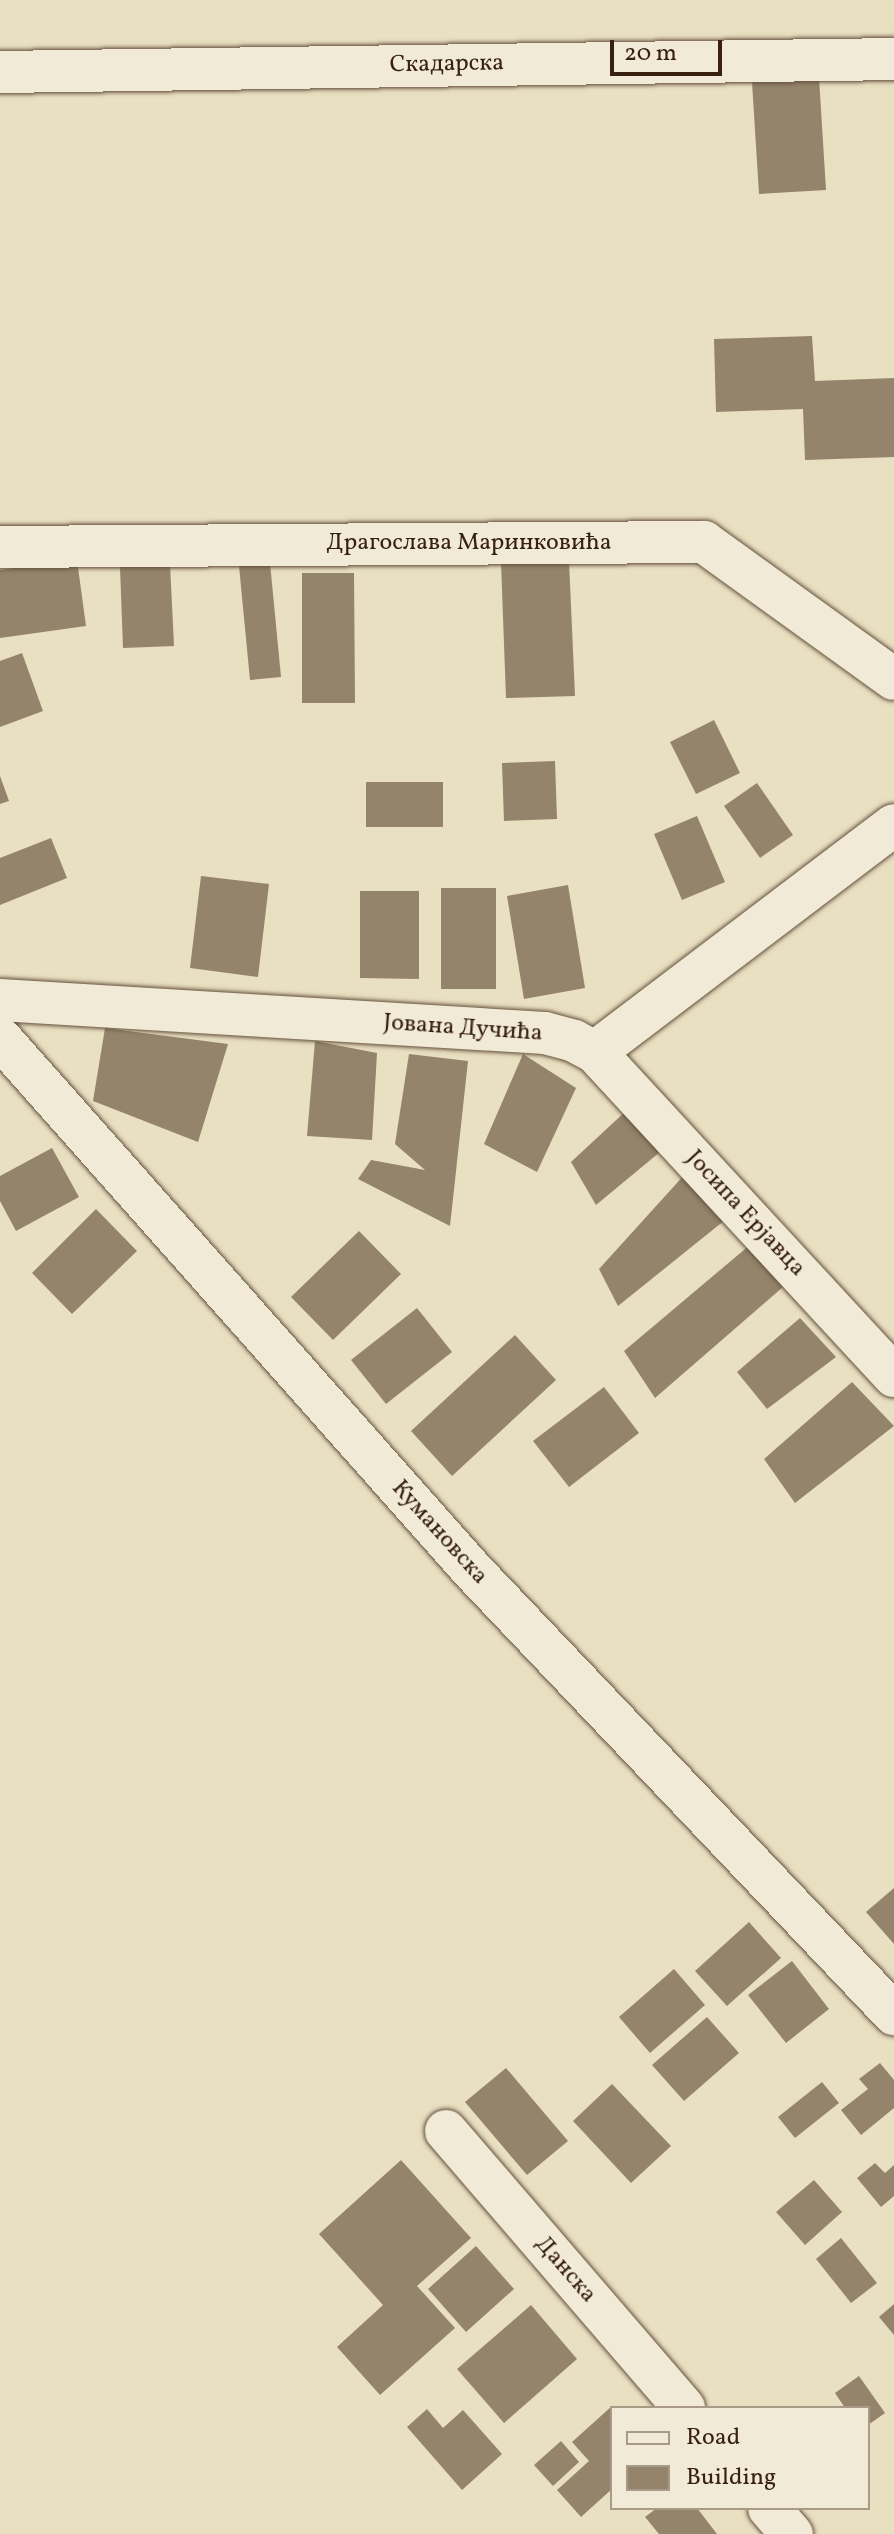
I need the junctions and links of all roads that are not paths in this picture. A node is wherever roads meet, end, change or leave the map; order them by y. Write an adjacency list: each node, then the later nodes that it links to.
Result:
1 (894, 59): 2 (street, Скадарска)
2 (0, 72)
3 (0, 547): 4 (street, Драгослава Маринковића)
4 (894, 679)
5 (894, 825): 8 (street)
6 (0, 1000): 8 (street, Јована Дучића)
7 (0, 1038): 10 (street, Кумановска)
8 (595, 1052): 9 (street, Јосипа Ерјавца)
9 (894, 1376)
10 (894, 2014)
11 (446, 2131): 12 (street, Данска)
12 (682, 2406)
13 (771, 2510): 14 (street)
14 (792, 2534)

